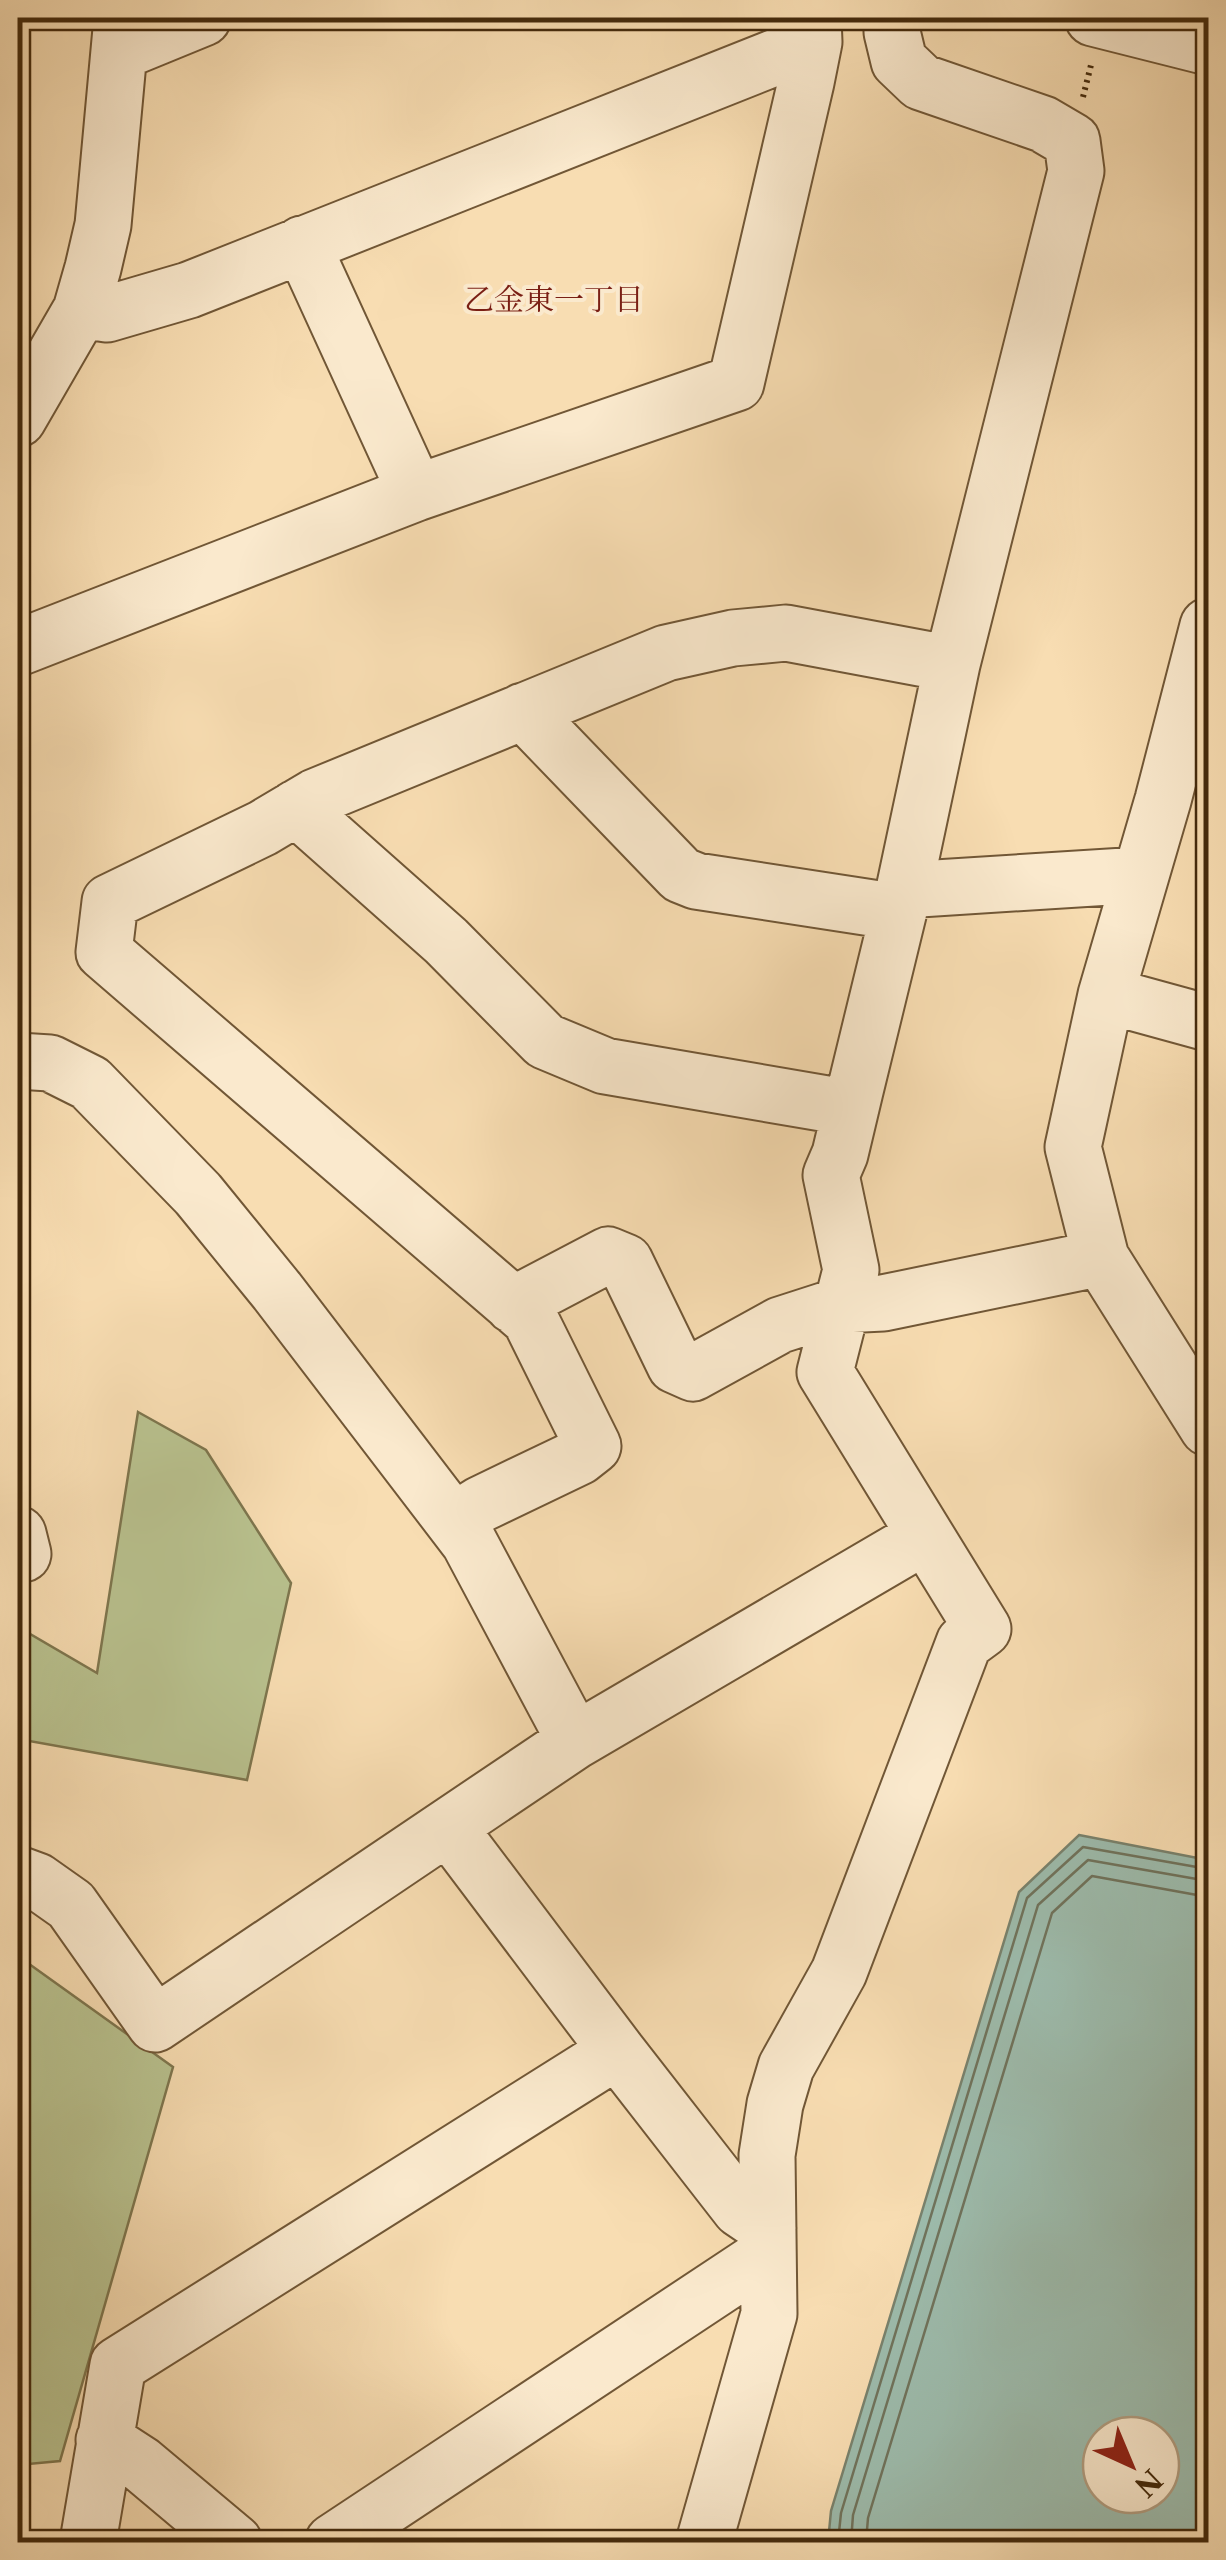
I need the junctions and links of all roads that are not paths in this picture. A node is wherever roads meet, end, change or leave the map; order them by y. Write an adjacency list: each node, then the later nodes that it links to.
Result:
1 (203, 18): 5 (street)
2 (892, 18): 13 (street)
3 (1098, 19): 6 (street)
4 (814, 30): 7 (street); 10 (street)
5 (121, 35): 8 (street)
6 (1204, 46)
7 (302, 244): 8 (street); 10 (street)
8 (81, 310): 9 (street)
9 (21, 407)
10 (416, 493): 12 (street)
11 (1208, 626): 15 (street)
12 (18, 648)
13 (952, 664): 14 (street); 18 (street)
14 (524, 712): 16 (street); 18 (street)
15 (1186, 807): 17 (street)
16 (296, 808): 22 (street); 24 (street)
17 (1141, 875): 18 (street); 19 (street)
18 (901, 901): 22 (street)
19 (1106, 996): 20 (street); 23 (street)
20 (1208, 1023)
21 (18, 1062): 27 (street)
22 (851, 1108): 25 (street)
23 (1102, 1258): 25 (street); 26 (street)
24 (513, 1305): 25 (street); 27 (street)
25 (842, 1306): 28 (street)
26 (1208, 1428)
27 (454, 1521): 29 (street)
28 (926, 1536): 29 (street); 33 (street)
29 (575, 1742): 30 (street)
30 (448, 1827): 31 (street); 32 (street)
31 (18, 1874)
32 (617, 2052): 33 (street); 34 (street)
33 (768, 2241): 37 (street); 38 (street)
34 (104, 2440): 35 (street); 36 (street)
35 (88, 2542)
36 (234, 2542)
37 (333, 2542)
38 (704, 2542)

